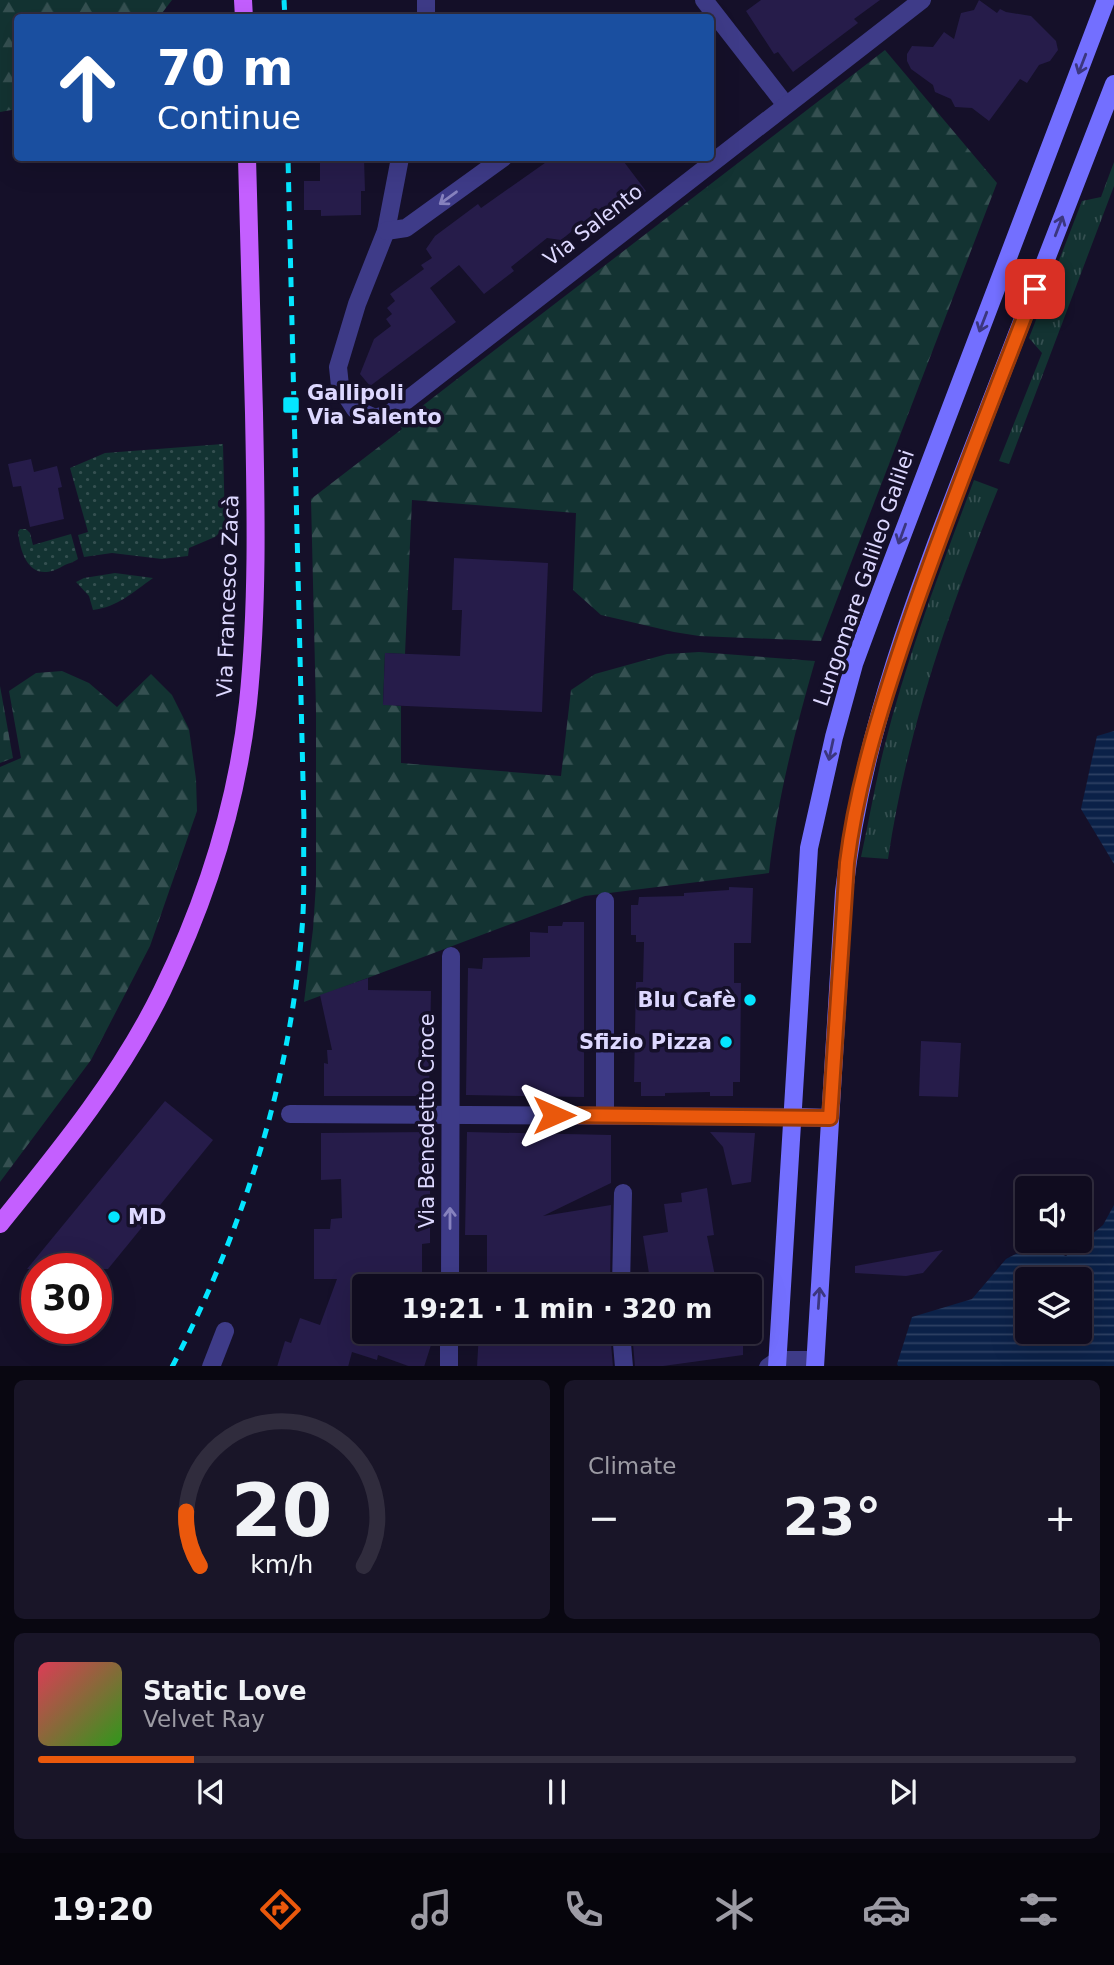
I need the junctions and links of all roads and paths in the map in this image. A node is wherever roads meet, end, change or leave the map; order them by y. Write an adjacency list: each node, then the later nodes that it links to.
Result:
1 (922, 0): 5 (street, Via Salento)
2 (1106, 0): 17 (main road, Lungomare Galileo Galilei, one-way to 17)
3 (714, 20): 5 (street)
4 (1114, 84): 18 (main road, one-way to 4)
5 (785, 104): 6 (street, Via Salento)
6 (714, 160)
7 (247, 161): 20 (main road, Via Francesco Zacà)
8 (399, 161): 11 (street)
9 (499, 161): 11 (street, one-way to 11)
10 (712, 161): 11 (street, Via Salento)
11 (386, 231)
12 (605, 901): 16 (street)
13 (451, 956): 15 (street, Via Benedetto Croce)
14 (290, 1114): 15 (street)
15 (450, 1115): 16 (street); 21 (street, Via Benedetto Croce, one-way to 15)
16 (605, 1115): 17 (street)
17 (793, 1117): 18 (main road); 27 (main road, Lungomare Galileo Galilei)
18 (830, 1118): 26 (main road, one-way to 18)
19 (623, 1193): 22 (street)
20 (0, 1224)
21 (450, 1274)
22 (621, 1274)
23 (225, 1331): 28 (street)
24 (449, 1344): 29 (street)
25 (622, 1344): 30 (street)
26 (815, 1363): 27 (street)
27 (774, 1364)
28 (211, 1366)
29 (449, 1366)
30 (624, 1366)

